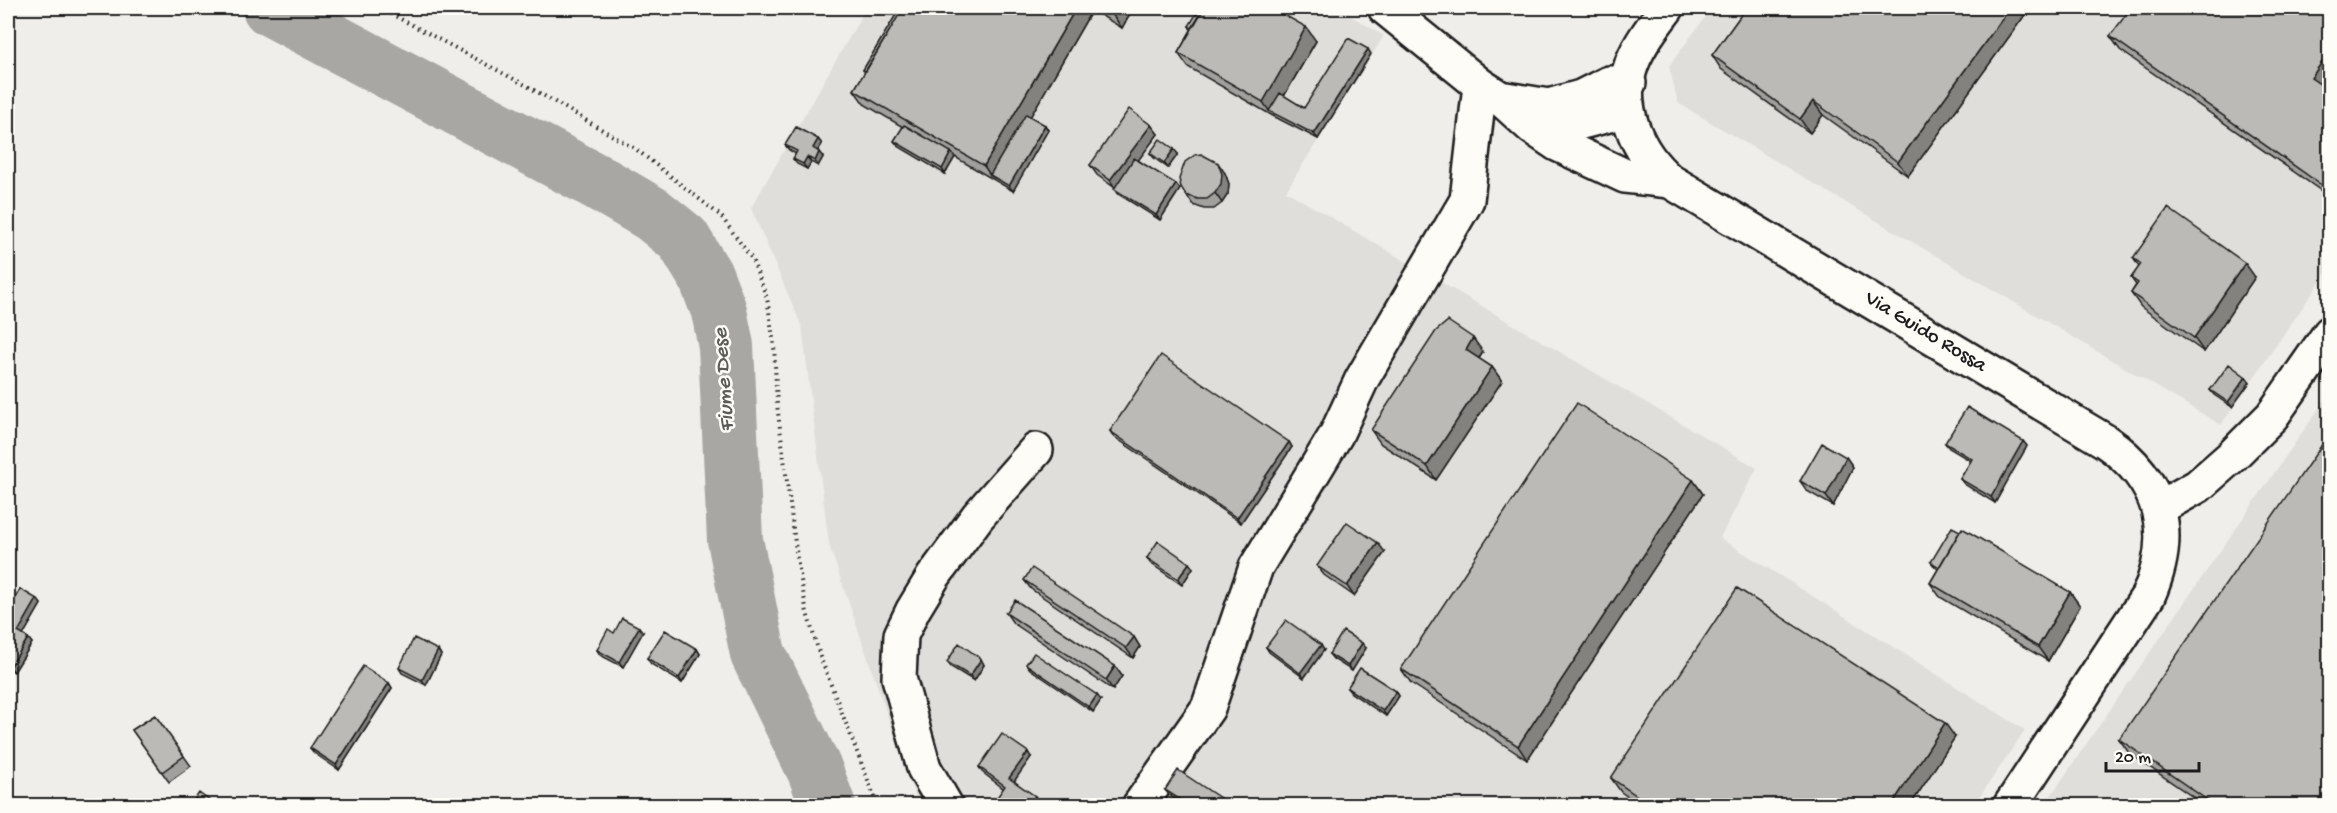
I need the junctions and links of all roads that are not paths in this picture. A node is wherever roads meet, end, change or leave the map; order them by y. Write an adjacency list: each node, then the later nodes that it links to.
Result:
1 (1385, 8): 3 (street, Via Guido Rossa)
2 (1667, 8): 4 (street)
3 (1490, 92): 4 (street, Via Guido Rossa); 5 (street, Via Guido Rossa); 11 (street)
4 (1629, 96): 5 (street); 6 (street, Via Guido Rossa)
5 (1532, 127): 6 (street, Via Guido Rossa)
6 (1670, 181): 9 (street, Via Guido Rossa)
7 (2330, 333): 9 (street)
8 (1036, 450): 10 (street)
9 (2159, 508): 12 (street, Via Guido Rossa)
10 (946, 806)
11 (1139, 806)
12 (2010, 806)

